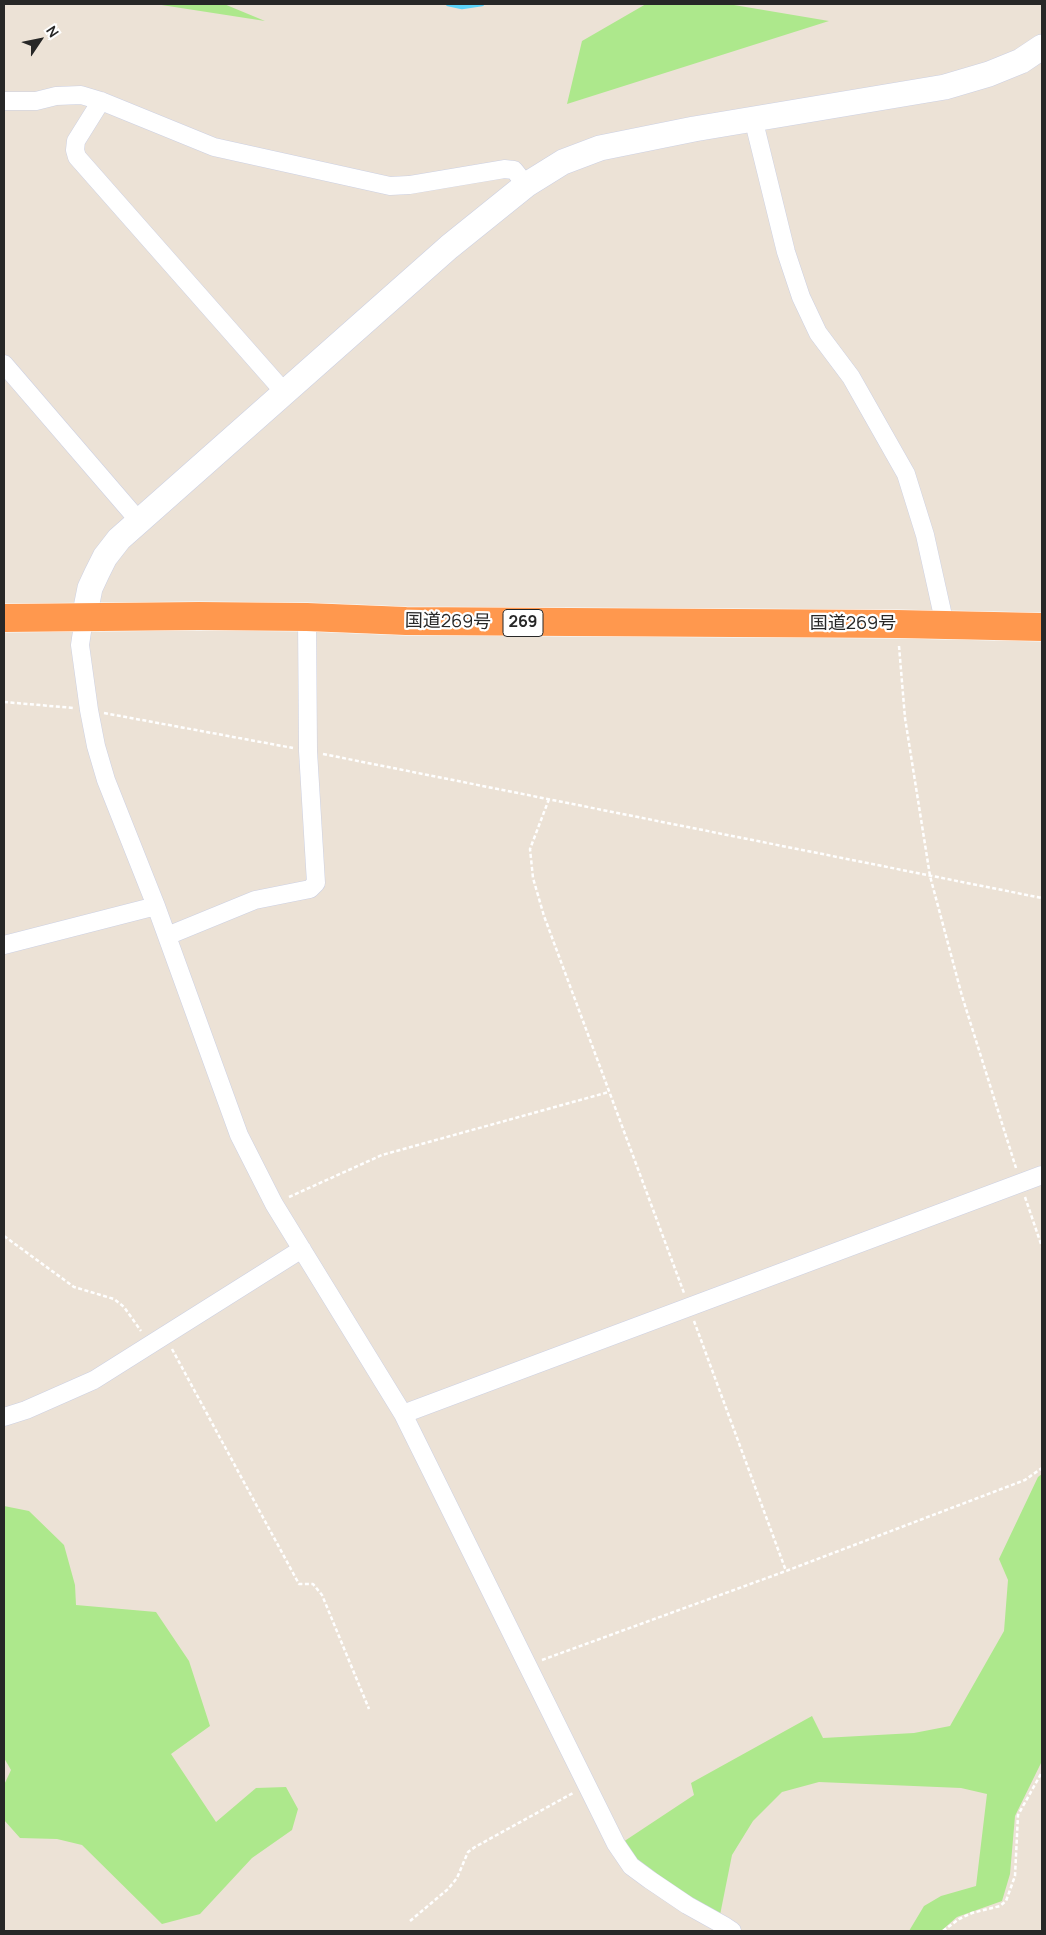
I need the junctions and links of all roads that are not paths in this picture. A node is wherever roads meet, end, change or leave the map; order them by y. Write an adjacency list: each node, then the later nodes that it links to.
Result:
1 (1042, 47): 4 (street)
2 (101, 101): 3 (street); 5 (street); 7 (street)
3 (4, 102)
4 (753, 118): 5 (street); 12 (street)
5 (526, 186): 7 (street)
6 (4, 364): 8 (street)
7 (285, 393): 8 (street)
8 (139, 521): 11 (street)
9 (307, 617): 11 (highway, 国道269号 / 269); 12 (highway, 国道269号 / 269); 15 (street)
10 (4, 618): 11 (highway, 国道269号 / 269)
11 (84, 618): 14 (street)
12 (945, 625): 13 (highway, 国道269号 / 269)
13 (1042, 627)
14 (156, 906): 15 (street); 16 (street)
15 (166, 936): 18 (street)
16 (4, 945)
17 (1042, 1175): 19 (street)
18 (302, 1249): 19 (street); 20 (street)
19 (404, 1414): 21 (street)
20 (4, 1417)
21 (732, 1931)

